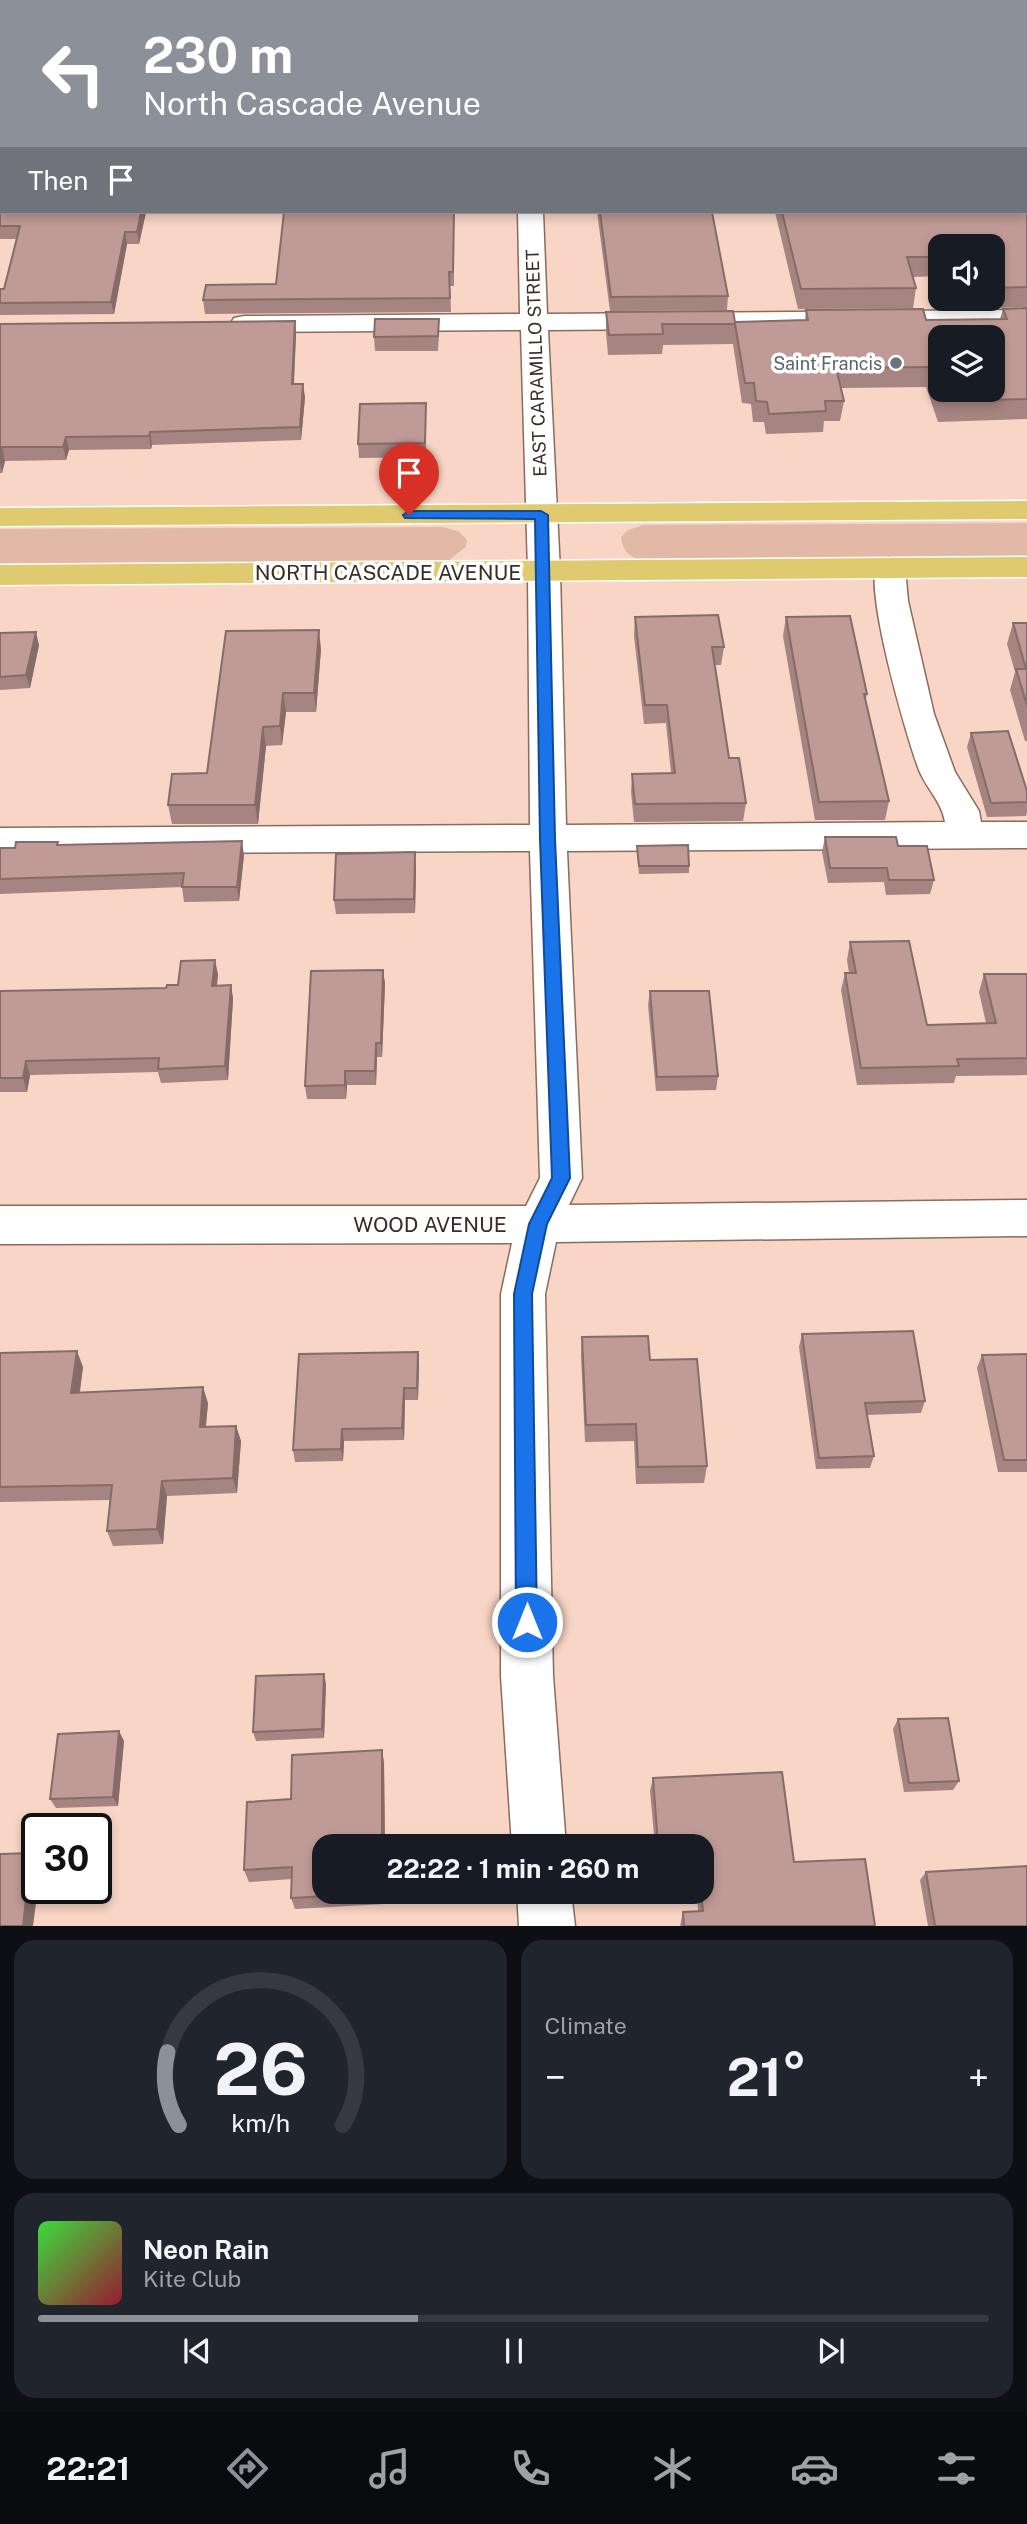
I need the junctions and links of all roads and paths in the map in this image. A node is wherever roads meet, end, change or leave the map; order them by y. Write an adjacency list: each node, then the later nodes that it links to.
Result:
1 (530, 214): 3 (street, EAST CARAMILLO STREET)
2 (1027, 318): 3 (street)
3 (534, 321): 4 (street); 6 (street, EAST CARAMILLO STREET)
4 (220, 324)
5 (1027, 510): 6 (main road)
6 (541, 515): 7 (main road); 10 (street, EAST CARAMILLO STREET)
7 (0, 517)
8 (889, 568): 9 (main road, NORTH CASCADE AVENUE); 10 (main road, NORTH CASCADE AVENUE); 13 (street)
9 (1027, 568)
10 (544, 571): 11 (main road, NORTH CASCADE AVENUE); 14 (street, EAST CARAMILLO STREET)
11 (0, 575)
12 (1027, 835): 13 (street)
13 (965, 836): 14 (street)
14 (548, 839): 15 (street); 17 (street, EAST CARAMILLO STREET)
15 (0, 841)
16 (1027, 1218): 17 (street, WOOD AVENUE)
17 (538, 1224): 18 (street, WOOD AVENUE); 19 (street, EAST CARAMILLO STREET)
18 (0, 1225)
19 (538, 1834)
20 (545, 1904): 21 (street)
21 (547, 1926)

